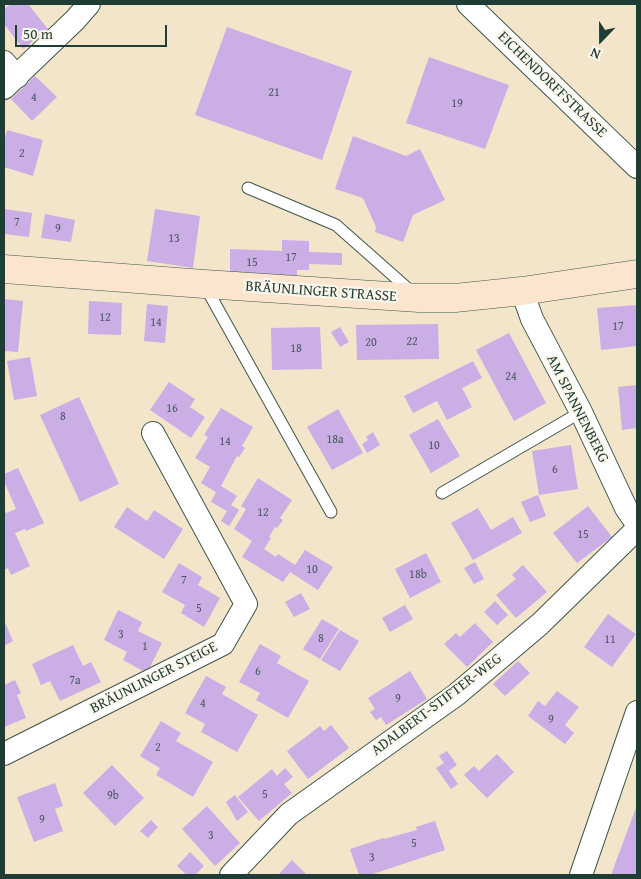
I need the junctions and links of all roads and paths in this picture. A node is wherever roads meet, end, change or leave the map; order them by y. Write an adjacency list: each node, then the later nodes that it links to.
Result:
1 (89, 4): 3 (street)
2 (468, 4): 4 (street, EICHENDORFFSTRASSE)
3 (8, 76)
4 (637, 167)
5 (248, 188): 10 (lane)
6 (4, 269): 8 (main road, BRÄUNLINGER STRASSE)
7 (637, 274): 9 (main road, BRÄUNLINGER STRASSE)
8 (204, 284): 10 (main road, BRÄUNLINGER STRASSE); 14 (lane)
9 (522, 291): 10 (main road, BRÄUNLINGER STRASSE); 11 (street, AM SPANNENBERG)
10 (419, 298)
11 (581, 412): 13 (lane); 15 (street, AM SPANNENBERG)
12 (153, 433): 18 (street, BRÄUNLINGER STEIGE)
13 (442, 492)
14 (331, 512)
15 (637, 524)
16 (637, 529): 19 (street, ADALBERT-STIFTER-WEG)
17 (637, 712): 20 (street)
18 (4, 754)
19 (231, 875)
20 (581, 875)

